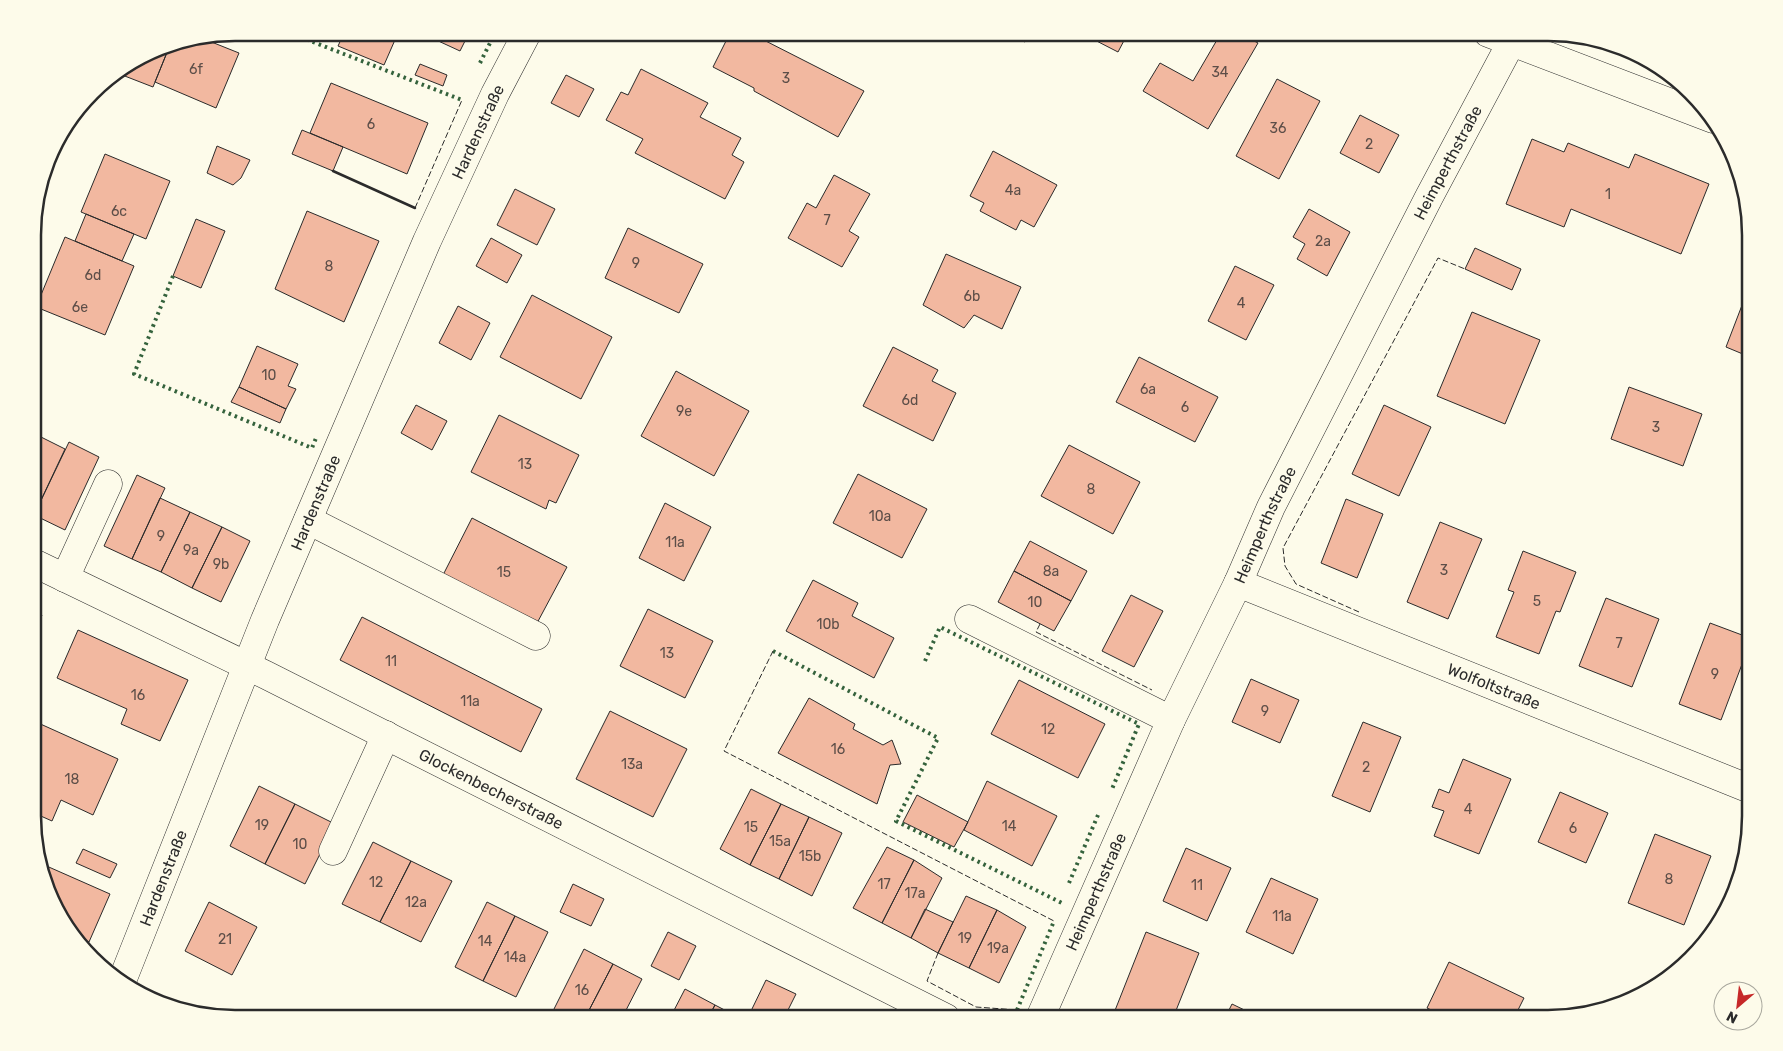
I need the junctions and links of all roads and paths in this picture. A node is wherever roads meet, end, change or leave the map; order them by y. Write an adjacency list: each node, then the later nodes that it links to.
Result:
1 (522, 41): 6 (street, Hardenstraße)
2 (1498, 41): 9 (street, Heimperthstraße)
3 (1510, 41): 4 (street)
4 (1699, 114)
5 (108, 484): 8 (street)
6 (308, 520): 11 (street); 12 (street, Hardenstraße)
7 (41, 566): 8 (street, Glockenbecherstraße)
8 (65, 578): 12 (street, Glockenbecherstraße)
9 (1238, 583): 13 (street, Heimperthstraße); 15 (street, Wolfoltstraße)
10 (969, 619): 13 (street)
11 (536, 636)
12 (246, 665): 14 (street, Glockenbecherstraße); 17 (street, Hardenstraße)
13 (1171, 720): 19 (street, Heimperthstraße)
14 (386, 735): 16 (street); 18 (street, Glockenbecherstraße)
15 (1742, 786)
16 (333, 851)
17 (124, 975)
18 (930, 1010)
19 (1044, 1010)

